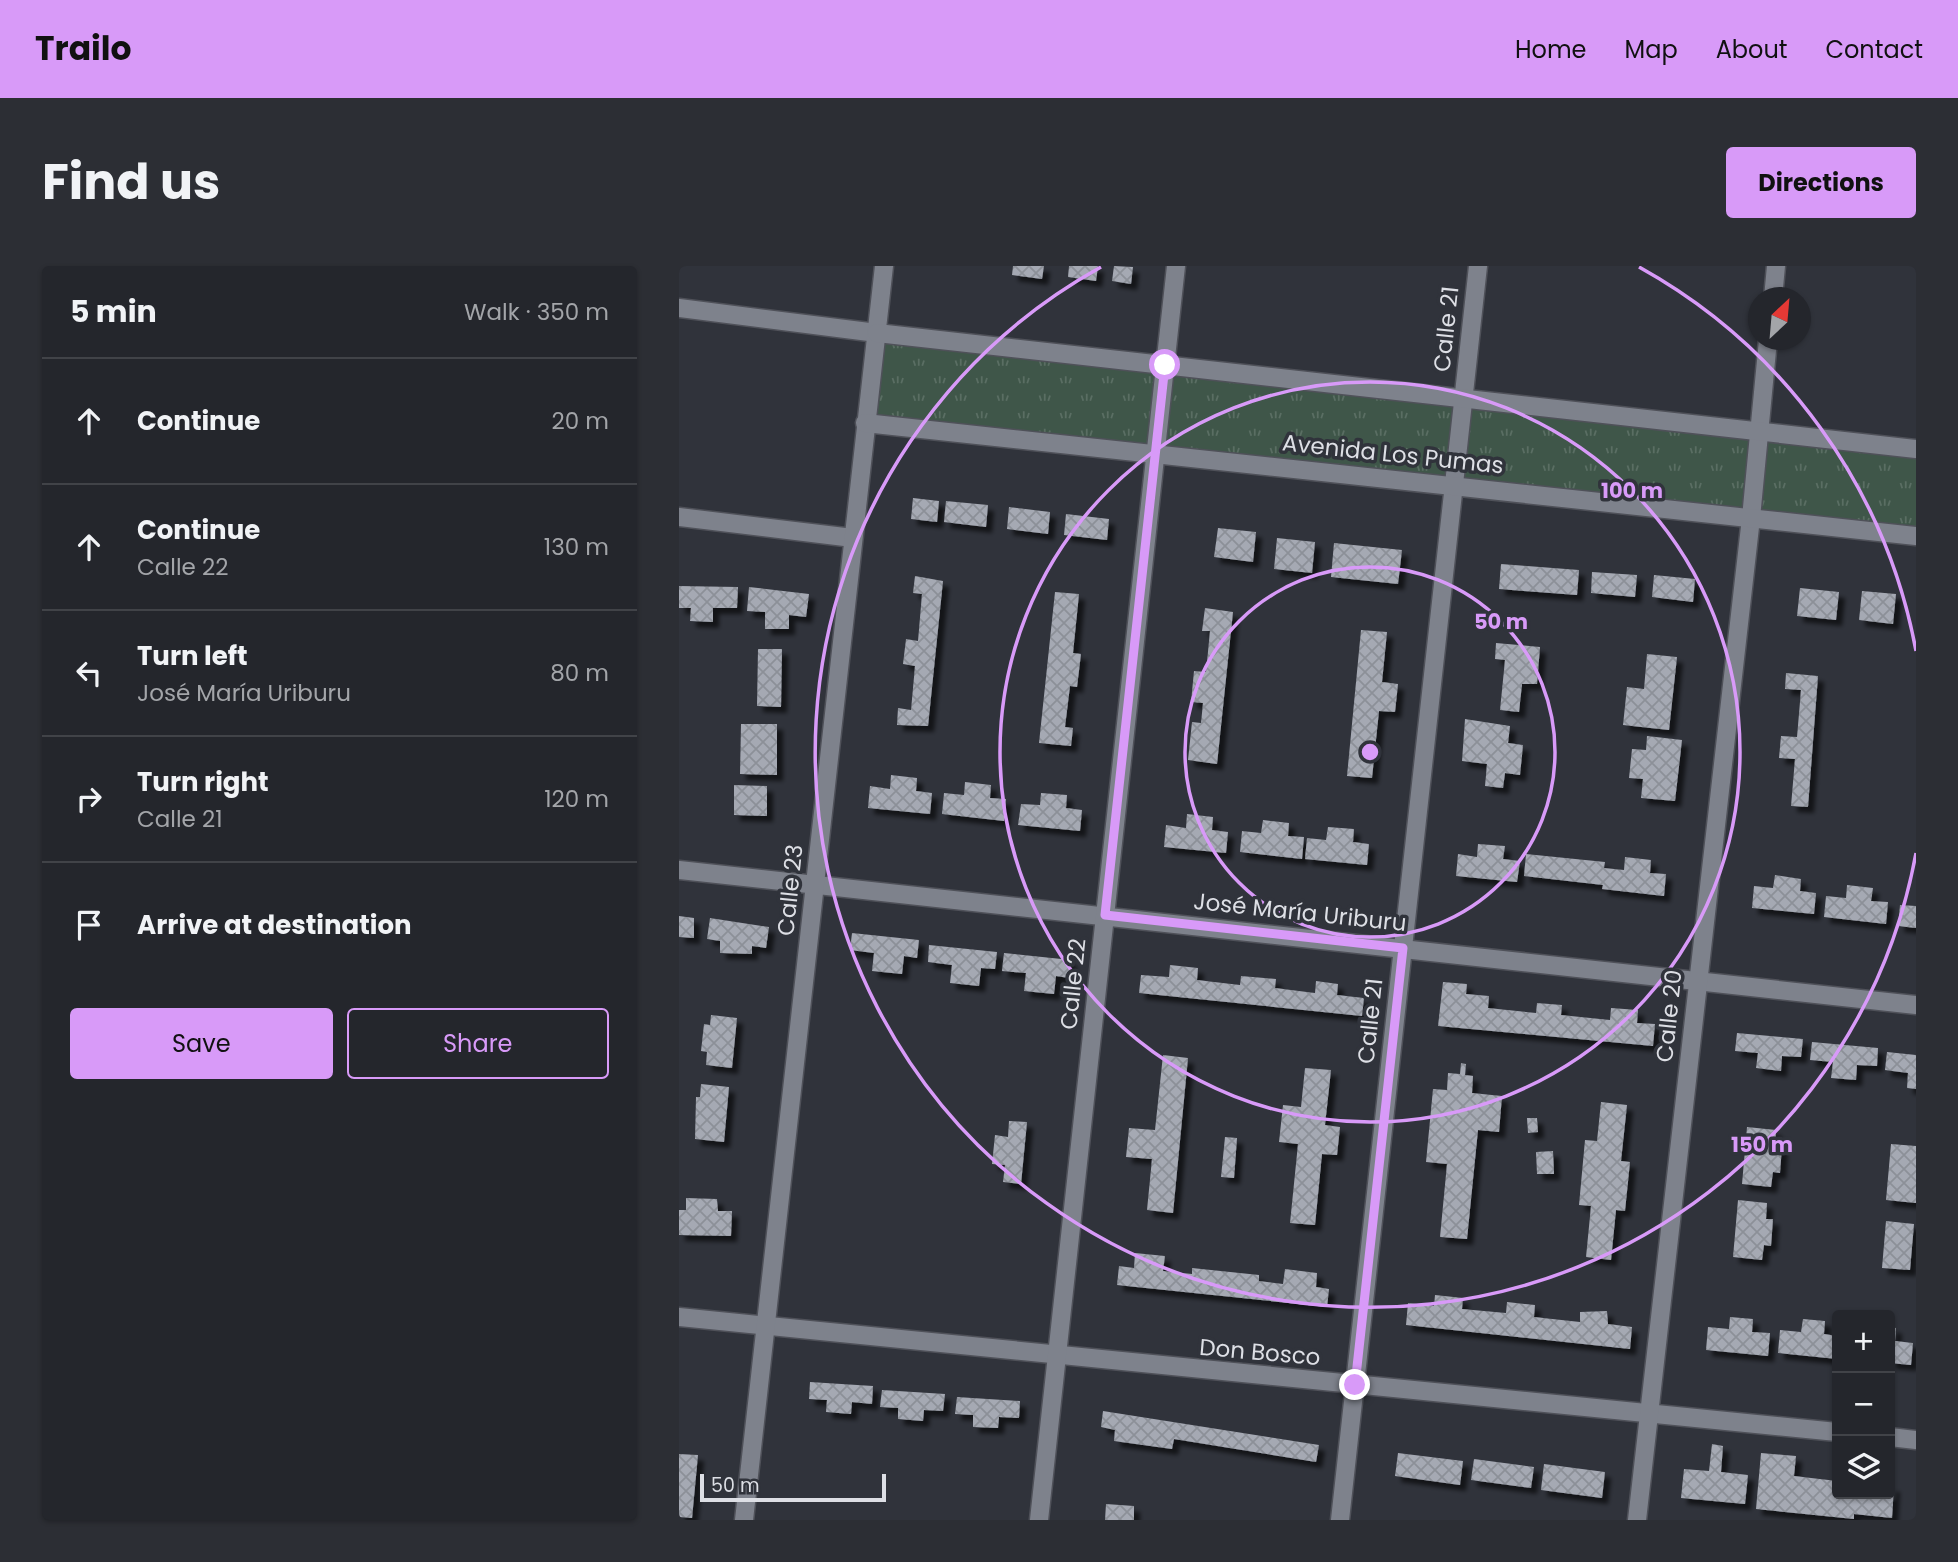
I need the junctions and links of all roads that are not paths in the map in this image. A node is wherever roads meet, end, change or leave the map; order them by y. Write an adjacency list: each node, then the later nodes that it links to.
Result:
1 (884, 266): 7 (street, Calle 23)
2 (1176, 266): 9 (street, Calle 22)
3 (1478, 266): 10 (street, Calle 21)
4 (1776, 266): 5 (street)
5 (1774, 287)
6 (679, 308): 7 (street)
7 (877, 333): 9 (street); 11 (street, Calle 23)
8 (1767, 350): 12 (street)
9 (1165, 365): 10 (street); 14 (street, Calle 22)
10 (1463, 398): 12 (street); 15 (street, Calle 21)
11 (865, 423): 14 (street, Avenida Los Pumas); 19 (street, Calle 23)
12 (1758, 431): 13 (street); 17 (street, Calle 20)
13 (1916, 449)
14 (1156, 453): 15 (street, Avenida Los Pumas); 22 (street, Calle 22)
15 (1454, 485): 17 (street, Avenida Los Pumas); 23 (street, Calle 21)
16 (679, 517): 19 (street)
17 (1751, 518): 18 (street, Avenida Los Pumas); 24 (street, Calle 20)
18 (1916, 536)
19 (853, 538): 21 (street, Calle 23)
20 (679, 870): 21 (street, José María Uriburu)
21 (815, 883): 22 (street, José María Uriburu); 27 (street, Calle 23)
22 (1105, 915): 23 (street, José María Uriburu); 28 (street, Calle 22)
23 (1403, 948): 24 (street, José María Uriburu); 29 (street, Calle 21)
24 (1698, 981): 25 (street, José María Uriburu); 30 (street, Calle 20)
25 (1916, 1005)
26 (679, 1317): 27 (street, Don Bosco)
27 (766, 1327): 28 (street, Don Bosco); 34 (street, Calle 23)
28 (1056, 1357): 29 (street, Don Bosco); 35 (street, Calle 22)
29 (1355, 1385): 30 (street, Don Bosco); 36 (street, Calle 21)
30 (1649, 1414): 31 (street, Don Bosco); 37 (street, Calle 20)
31 (1832, 1432)
32 (1895, 1438): 33 (street)
33 (1916, 1440)
34 (744, 1520)
35 (1039, 1520)
36 (1340, 1520)
37 (1637, 1520)

